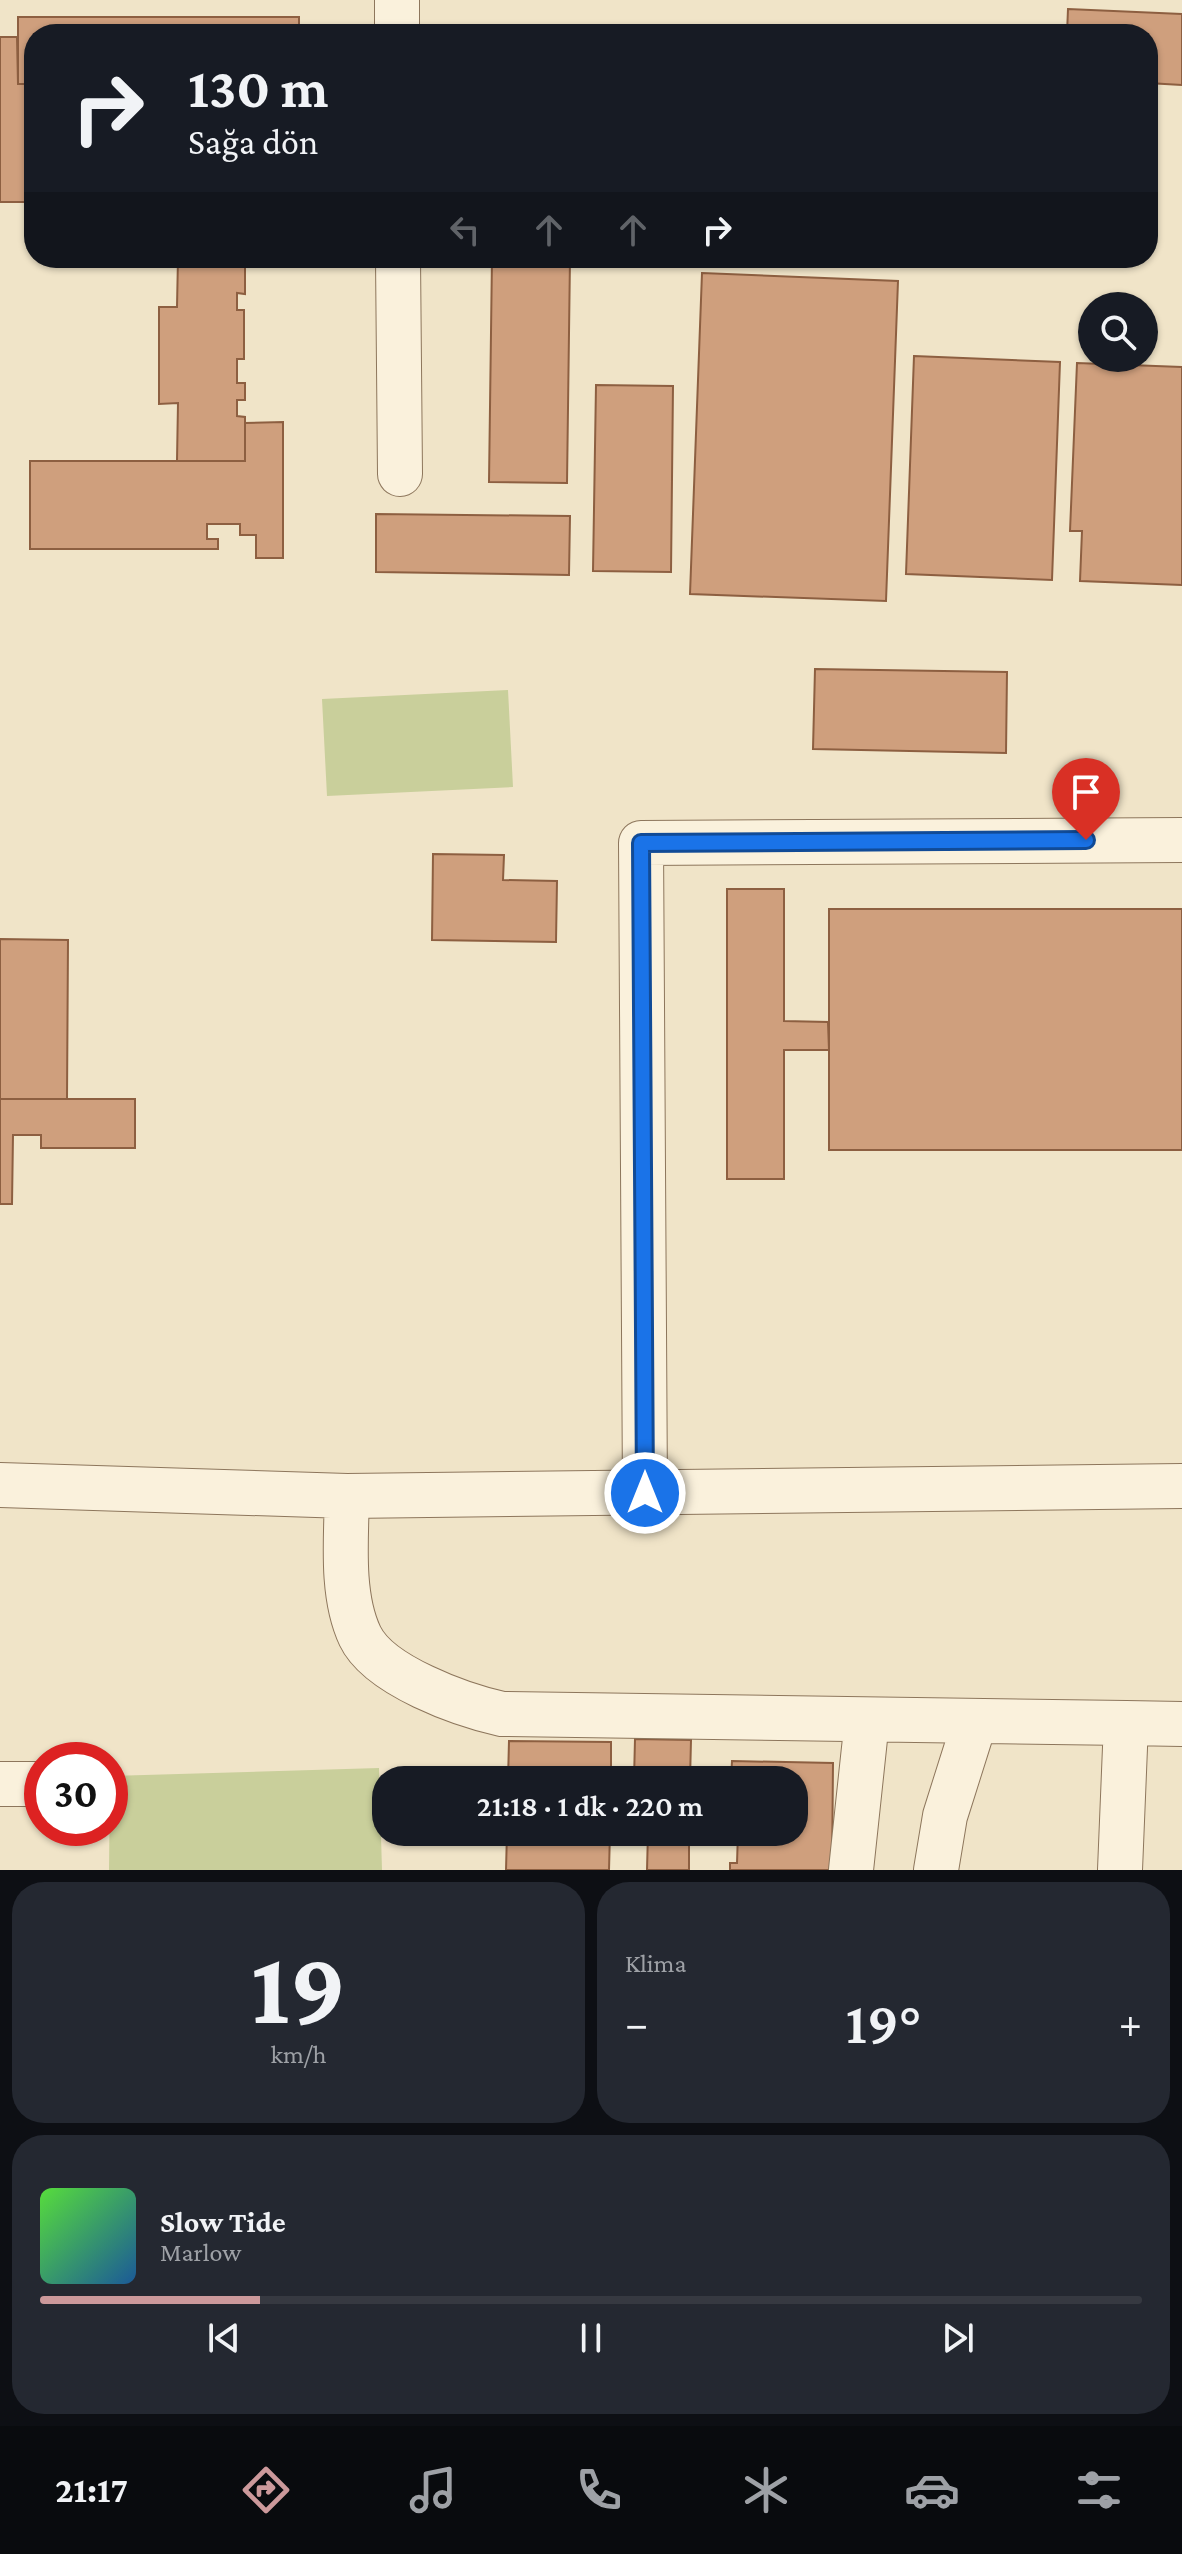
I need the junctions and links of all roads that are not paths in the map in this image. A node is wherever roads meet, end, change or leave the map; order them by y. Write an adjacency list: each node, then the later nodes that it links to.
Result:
1 (397, 0): 2 (street)
2 (397, 24)
3 (398, 268): 4 (street)
4 (400, 474)
5 (1182, 840): 8 (street)
6 (0, 1485): 9 (street)
7 (1182, 1486): 8 (street)
8 (645, 1493): 9 (street)
9 (347, 1496): 10 (street)
10 (867, 1720): 11 (street); 14 (street)
11 (975, 1721): 12 (street); 15 (street)
12 (1126, 1723): 13 (street); 16 (street)
13 (1182, 1724)
14 (851, 1870)
15 (936, 1870)
16 (1120, 1870)

